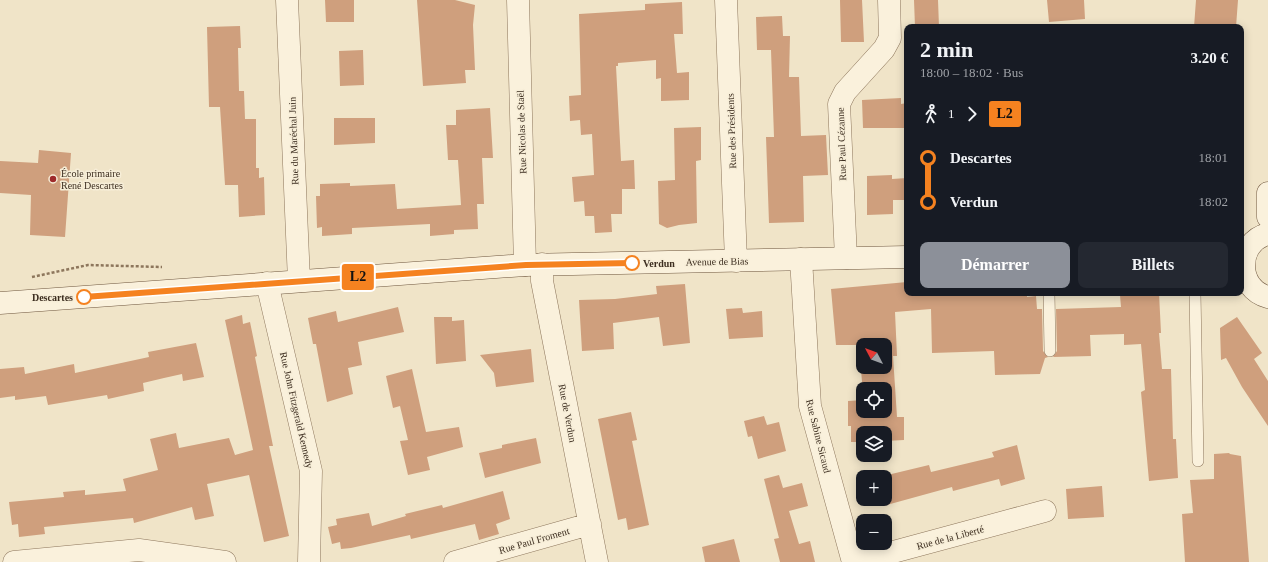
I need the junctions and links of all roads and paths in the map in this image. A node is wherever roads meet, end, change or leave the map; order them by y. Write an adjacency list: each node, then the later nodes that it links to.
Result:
1 (287, 0): 15 (street, Rue du Maréchal Juin)
2 (518, 0): 13 (street, Rue Nicolas de Staël)
3 (726, 0): 12 (street, Rue des Présidents)
4 (889, 0): 11 (street, Rue Paul Cézanne)
5 (1268, 192): 6 (street)
6 (1268, 217)
7 (1268, 234): 8 (street)
8 (1244, 254)
9 (904, 257): 11 (street, Avenue de Bias)
10 (801, 258): 11 (street, Avenue de Bias); 12 (street, Avenue de Bias); 30 (street, Rue Sabine Sicaud)
11 (846, 258)
12 (736, 261): 13 (street, Avenue de Bias)
13 (534, 264): 15 (street, Avenue de Bias); 24 (street, Rue de Verdun)
14 (1244, 275): 19 (street)
15 (299, 281): 16 (street, Avenue de Bias)
16 (267, 284): 20 (street, Avenue de Bias); 27 (street, Rue John Fitzgerald Kennedy)
17 (1049, 296): 21 (lane)
18 (1195, 296): 22 (lane)
19 (1266, 301)
20 (0, 303)
21 (1050, 351)
22 (1198, 461)
23 (1045, 511): 30 (street, Rue de la Liberté)
24 (590, 524): 28 (street, Rue Paul Froment); 29 (street, Rue de Verdun)
25 (14, 562): 26 (street)
26 (225, 562)
27 (309, 562)
28 (455, 562)
29 (597, 562)
30 (854, 562)

